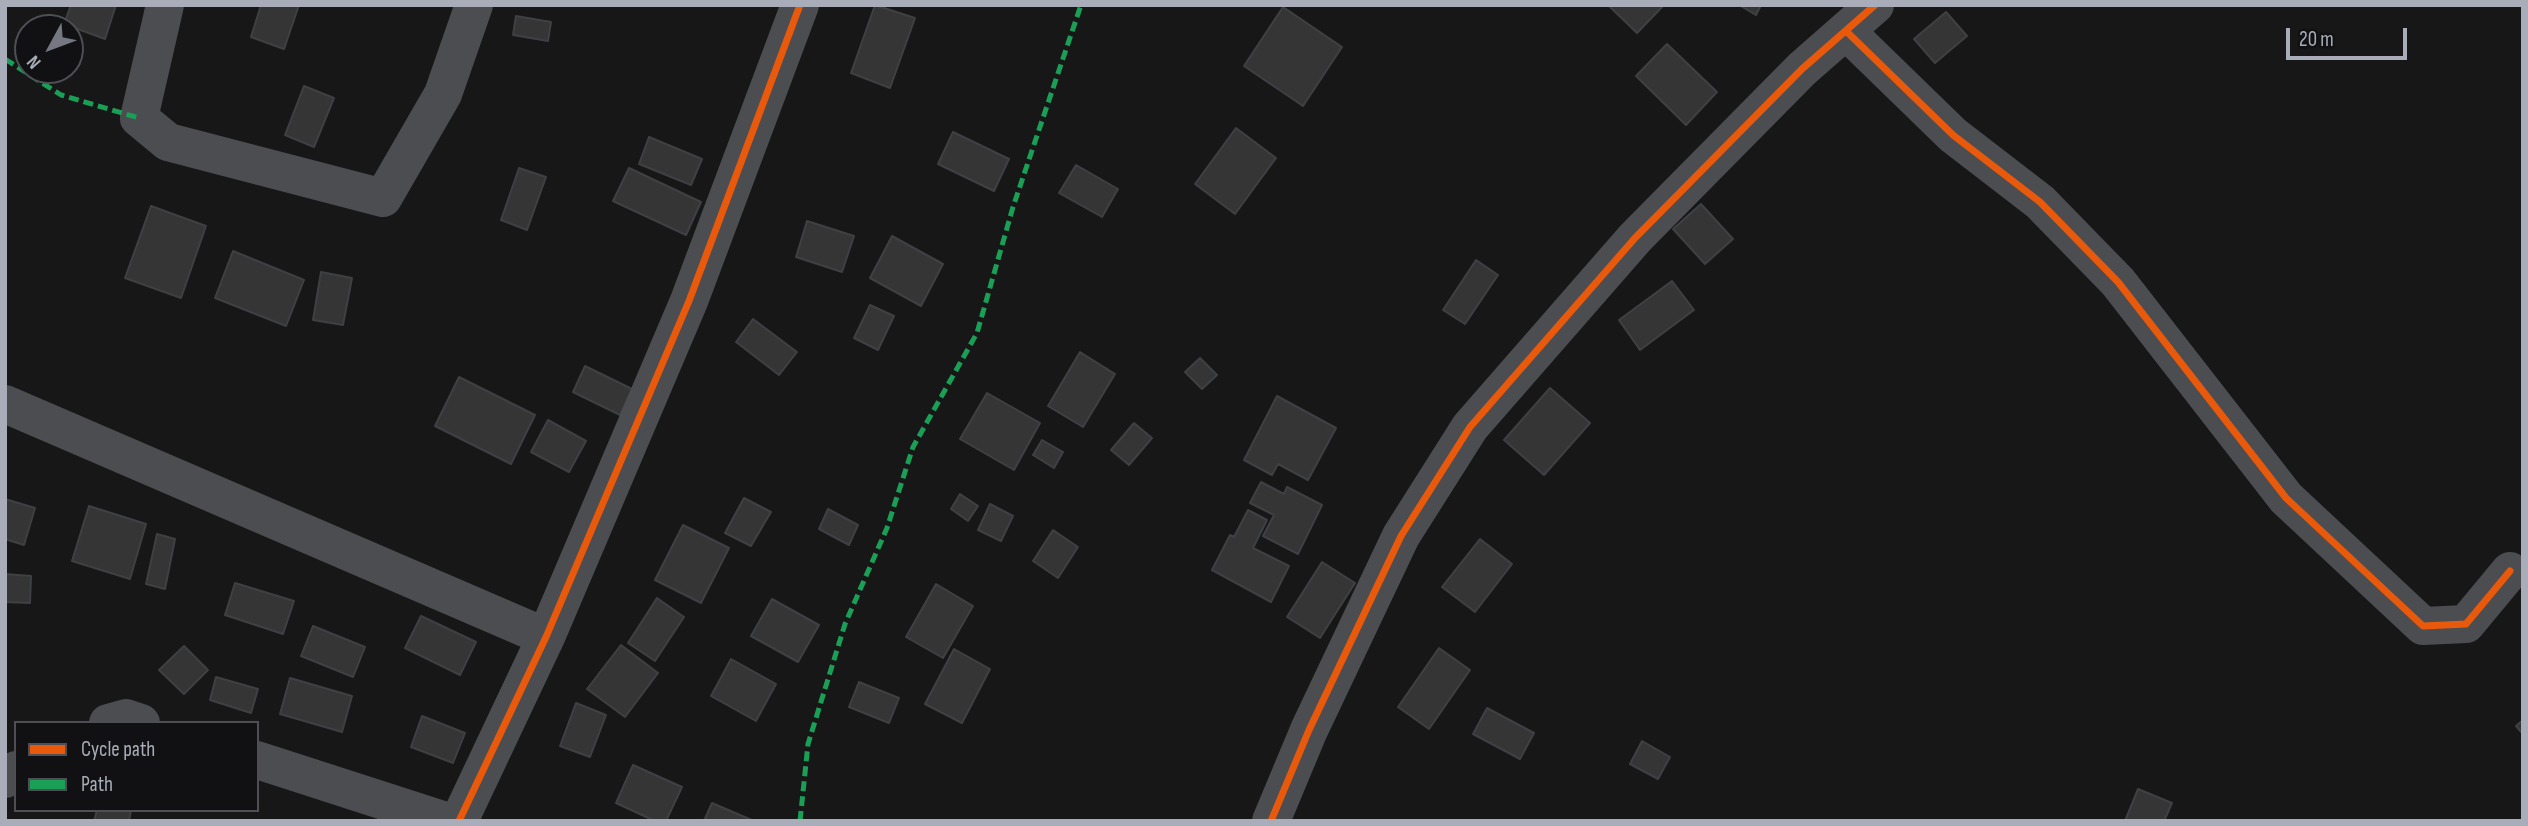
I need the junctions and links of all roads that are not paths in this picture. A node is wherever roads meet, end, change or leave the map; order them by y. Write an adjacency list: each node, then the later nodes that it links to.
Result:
1 (165, 5): 2 (street)
2 (474, 5)
3 (800, 5): 8 (street)
4 (1875, 5): 5 (street)
5 (1846, 31): 7 (street); 14 (street)
6 (5, 404): 8 (street)
7 (2510, 571)
8 (546, 637): 13 (street)
9 (115, 721): 10 (street)
10 (135, 721)
11 (259, 761): 12 (street)
12 (446, 821)
13 (459, 821)
14 (1271, 821)

